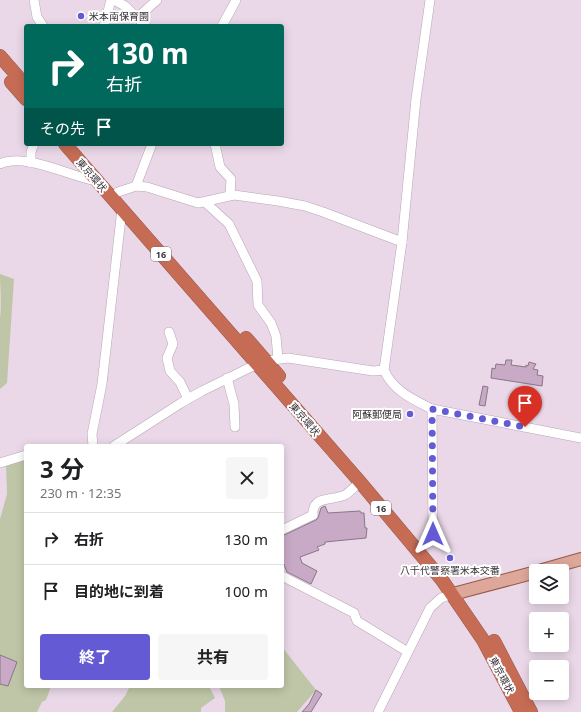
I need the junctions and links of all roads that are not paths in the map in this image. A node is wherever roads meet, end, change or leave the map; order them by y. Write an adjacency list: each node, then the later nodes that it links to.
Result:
1 (112, 0): 6 (street); 8 (street)
2 (157, 0): 6 (street)
3 (236, 0): 10 (street)
4 (430, 0): 28 (street)
5 (34, 3): 7 (street)
6 (137, 18): 9 (street)
7 (42, 24)
8 (105, 24)
9 (144, 24)
10 (223, 24)
11 (0, 56): 13 (highway)
12 (0, 69): 14 (highway)
13 (24, 84)
14 (24, 97)
15 (33, 146): 20 (street)
16 (67, 146): 22 (highway, 東京環状 / 16)
17 (78, 146): 24 (highway, 東京環状 / 16)
18 (151, 146): 23 (street)
19 (215, 146): 25 (street)
20 (31, 162): 21 (street); 22 (street)
21 (0, 164)
22 (97, 181): 27 (highway, 東京環状 / 16)
23 (136, 186): 24 (street); 26 (street)
24 (118, 192): 30 (highway, 東京環状 / 16)
25 (230, 195): 26 (street); 28 (street)
26 (206, 203): 30 (street)
27 (122, 209): 30 (highway, 東京環状 / 16); 37 (street)
28 (402, 242): 31 (street)
29 (169, 332): 33 (street)
30 (267, 362): 31 (street); 32 (street); 41 (highway, 東京環状 / 16); 45 (highway, 東京環状 / 16)
31 (384, 370): 34 (street)
32 (227, 378): 33 (street); 35 (street)
33 (188, 399): 38 (street)
34 (432, 409): 36 (street); 45 (street)
35 (235, 427)
36 (581, 438)
37 (93, 444)
38 (117, 444)
39 (24, 456): 40 (street)
40 (0, 463)
41 (360, 482): 42 (street); 50 (highway, 東京環状 / 16)
42 (313, 515): 43 (street); 44 (street)
43 (284, 523)
44 (284, 529)
45 (424, 545): 50 (highway, 東京環状 / 16)
46 (581, 560): 47 (main road)
47 (566, 564)
48 (529, 574): 50 (main road)
49 (284, 577): 51 (street)
50 (457, 593): 51 (street); 53 (highway, 東京環状 / 16); 54 (highway, 東京環状 / 16)
51 (408, 652): 52 (street)
52 (378, 712)
53 (521, 712)
54 (531, 712)

